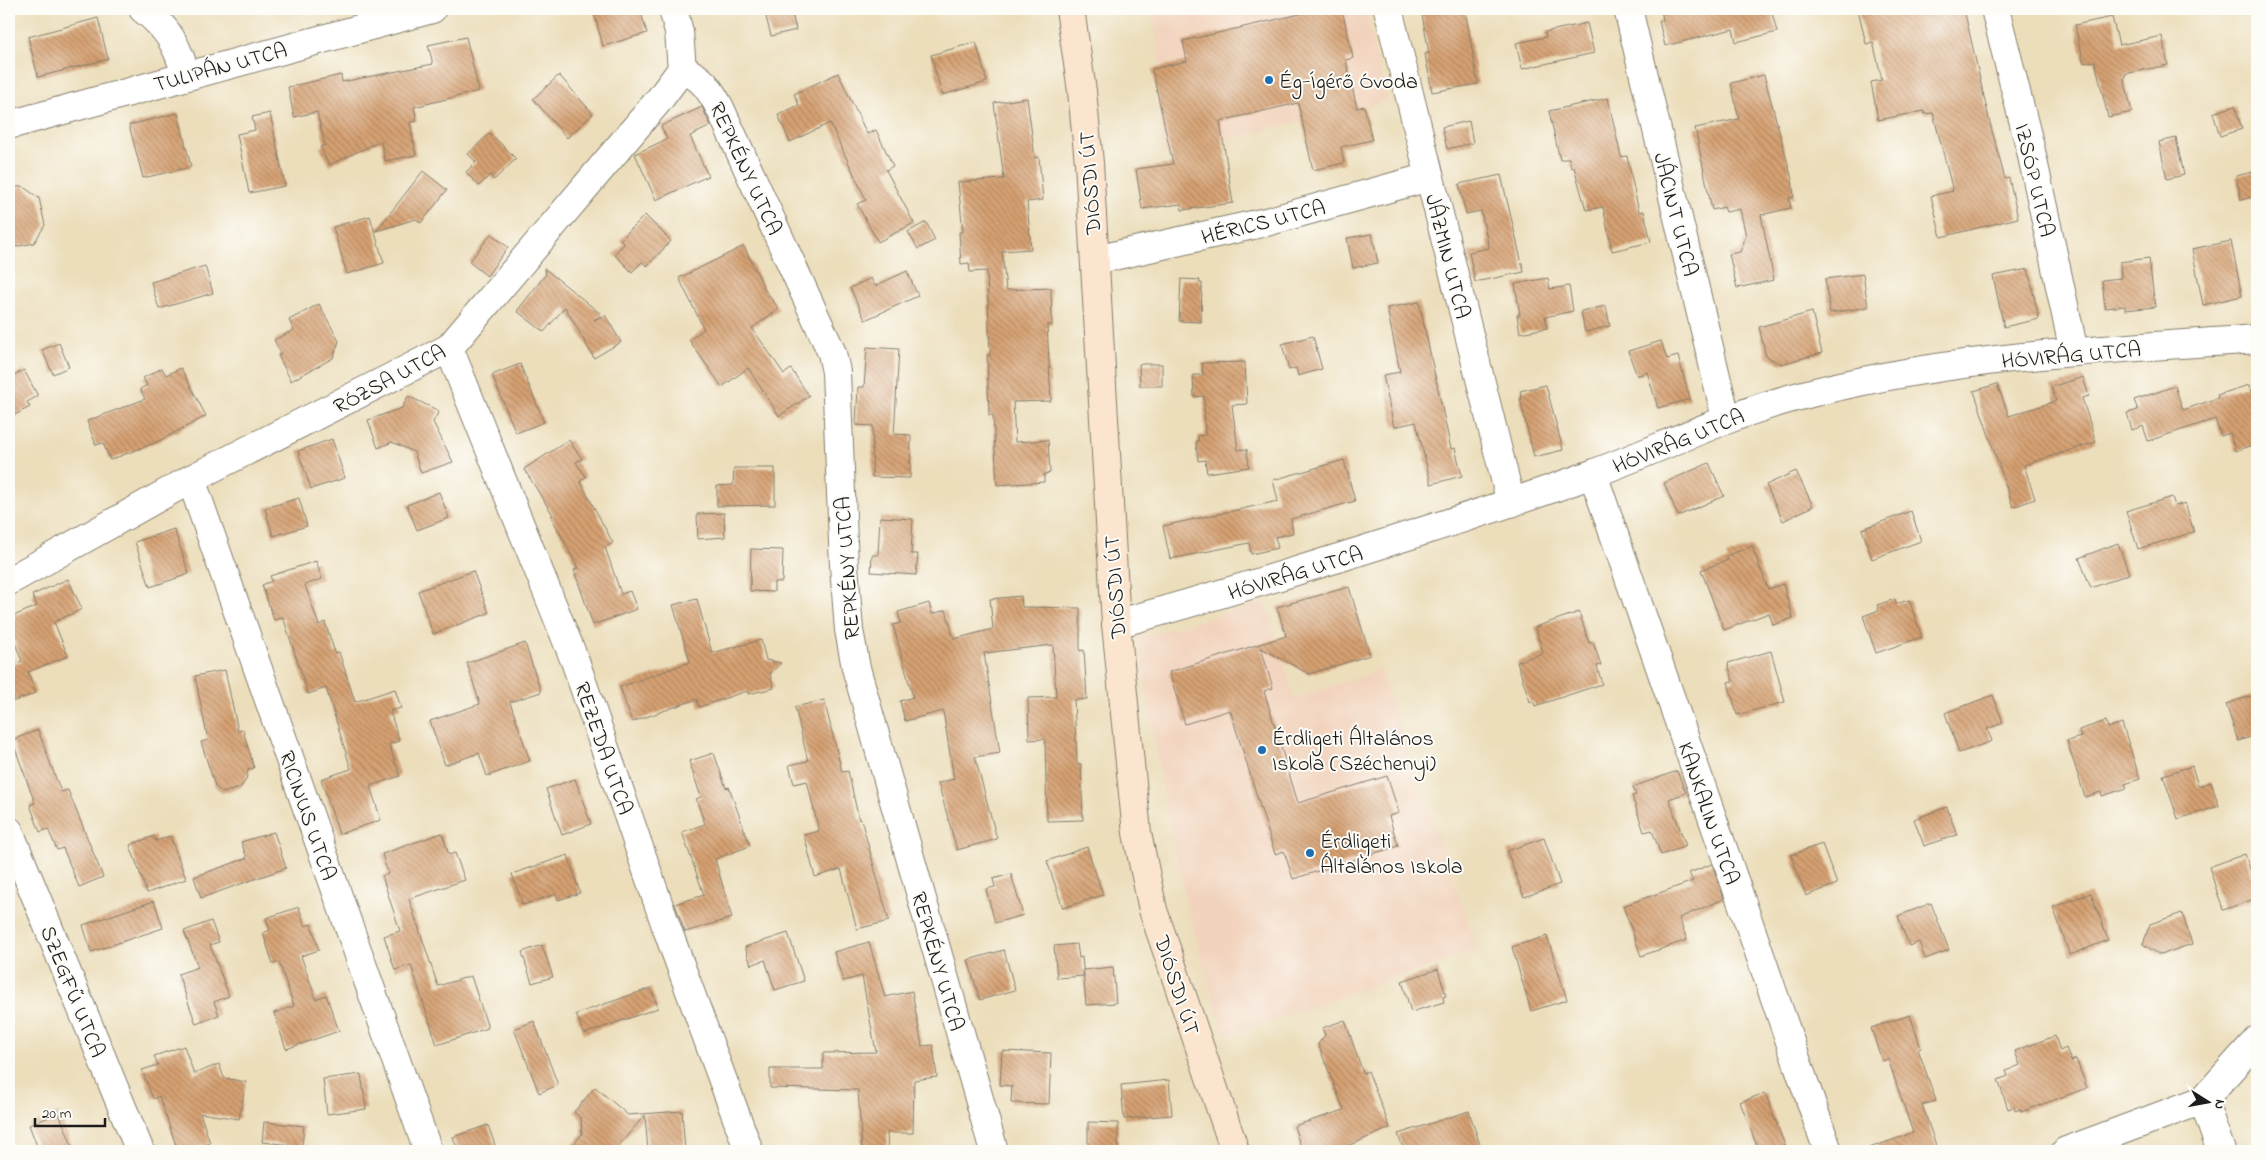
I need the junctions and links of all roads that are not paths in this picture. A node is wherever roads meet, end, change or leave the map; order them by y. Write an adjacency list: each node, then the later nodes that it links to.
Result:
1 (143, 9): 9 (street)
2 (432, 9): 9 (street, TULIPÁN UTCA)
3 (673, 9): 8 (street)
4 (1070, 9): 12 (main road, DIÓSDI ÚT)
5 (1388, 9): 11 (street, JÁZMIN UTCA)
6 (1628, 9): 16 (street, JÁCINT UTCA)
7 (1996, 9): 15 (street, IZSÓP UTCA)
8 (682, 68): 14 (street, RÓZSA UTCA); 28 (street, REPKÉNY UTCA)
9 (186, 75): 10 (street, TULIPÁN UTCA)
10 (9, 125)
11 (1430, 177): 12 (street, HÉRICS UTCA); 19 (street, JÁZMIN UTCA)
12 (1095, 260): 21 (main road, DIÓSDI ÚT)
13 (2257, 339): 15 (street, HÓVIRÁG UTCA)
14 (449, 348): 18 (street, RÓZSA UTCA); 27 (street, REZEDA UTCA)
15 (2074, 352): 16 (street, HÓVIRÁG UTCA)
16 (1726, 418): 17 (street, HÓVIRÁG UTCA)
17 (1592, 474): 19 (street, HÓVIRÁG UTCA); 30 (street, KANKALIN UTCA)
18 (191, 479): 20 (street, RÓZSA UTCA); 26 (street, RICINUS UTCA)
19 (1511, 503): 21 (street, HÓVIRÁG UTCA)
20 (9, 581)
21 (1116, 624): 29 (main road, DIÓSDI ÚT)
22 (9, 831): 25 (street, SZEGFŰ UTCA)
23 (2257, 1040): 24 (street)
24 (2203, 1100): 31 (street); 32 (street)
25 (140, 1151)
26 (428, 1151)
27 (749, 1151)
28 (994, 1151)
29 (1235, 1151)
30 (1828, 1151)
31 (2066, 1151)
32 (2221, 1151)

